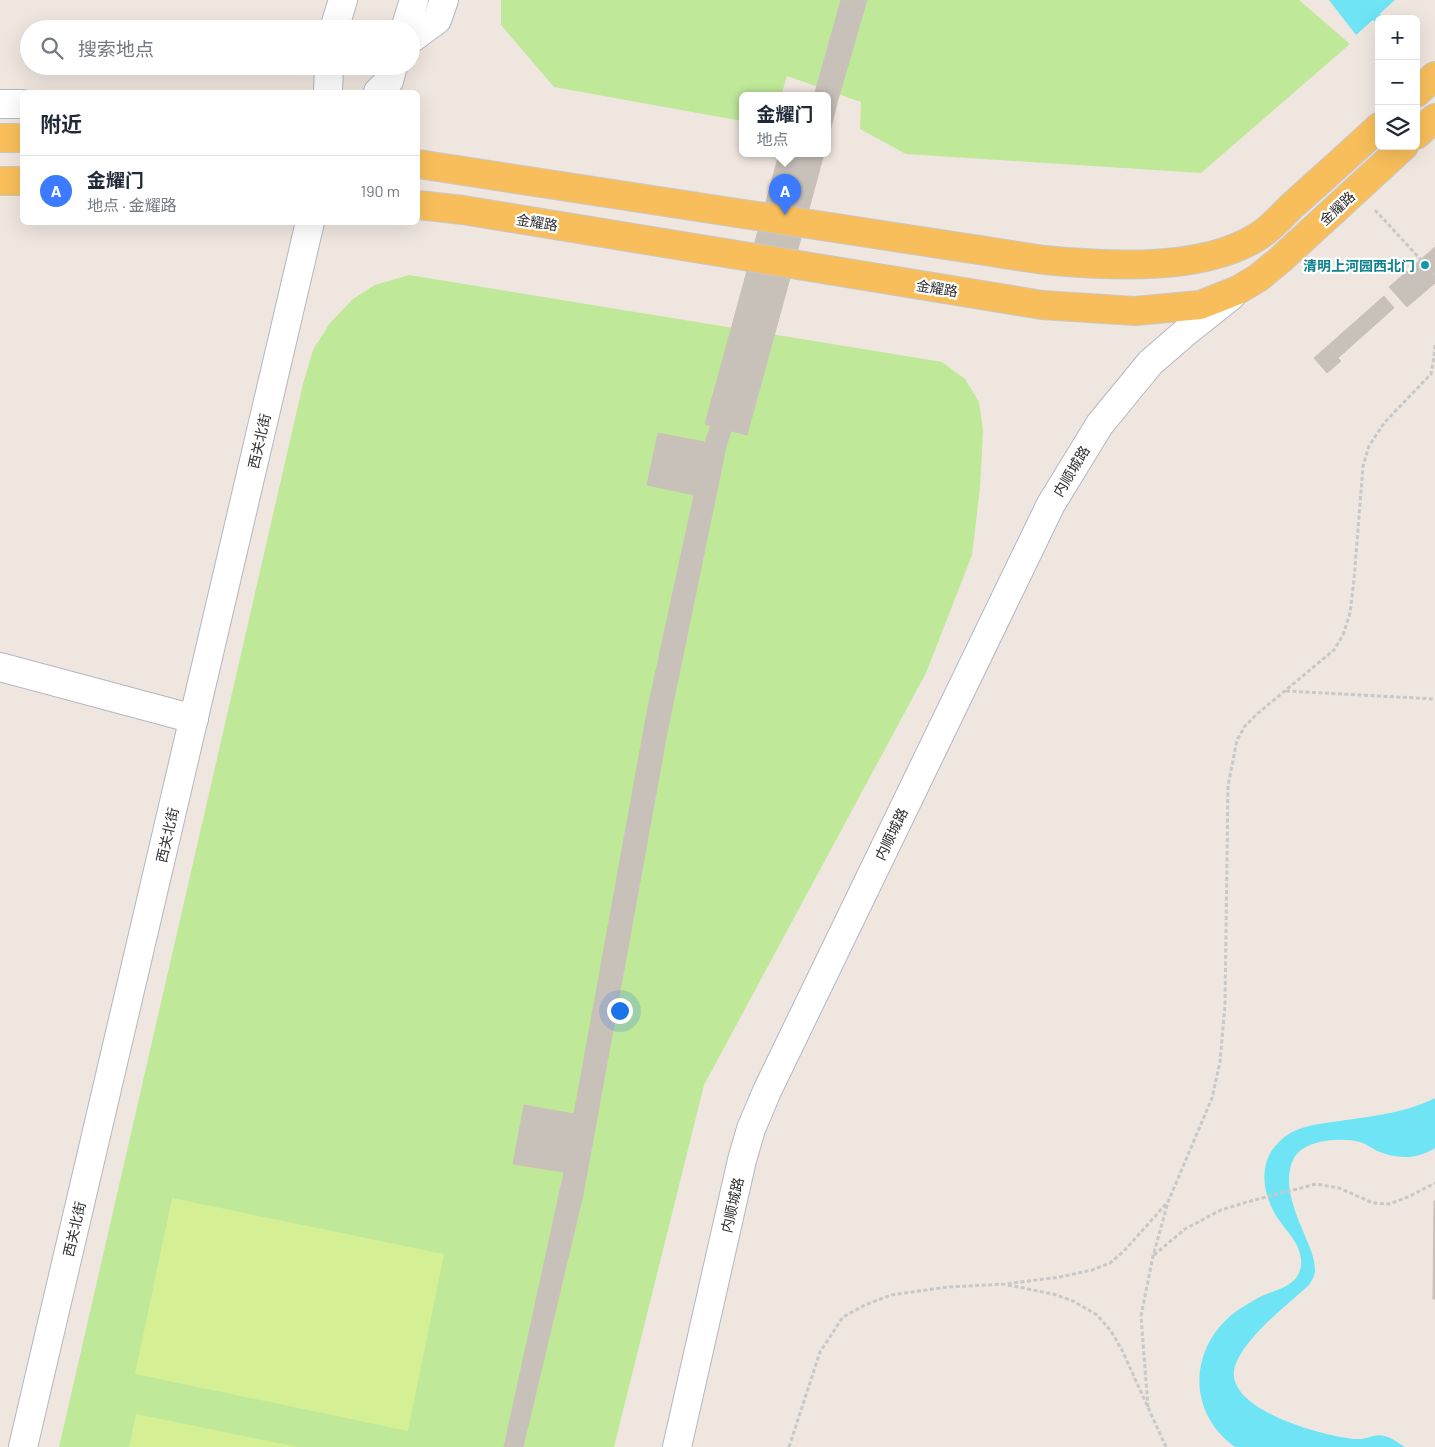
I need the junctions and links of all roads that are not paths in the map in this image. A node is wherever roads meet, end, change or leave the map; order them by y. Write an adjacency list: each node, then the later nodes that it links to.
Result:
1 (343, 0): 4 (street)
2 (414, 0): 5 (street)
3 (444, 0): 6 (street)
4 (337, 20)
5 (408, 20)
6 (420, 32)
7 (329, 75): 11 (street)
8 (391, 75): 12 (street)
9 (1435, 76): 10 (main road)
10 (1420, 89)
11 (328, 90)
12 (380, 90)
13 (0, 104): 14 (street)
14 (20, 104)
15 (1435, 118): 17 (main road)
16 (1375, 131): 21 (main road)
17 (1420, 131)
18 (0, 138): 19 (main road)
19 (20, 138)
20 (1400, 150): 26 (main road, 金耀路)
21 (420, 164)
22 (0, 181): 23 (main road)
23 (20, 181)
24 (420, 205): 26 (main road, 金耀路)
25 (309, 225): 28 (street, 西关北街)
26 (1238, 290): 30 (street, 内顺城路)
27 (0, 667): 28 (street)
28 (194, 719): 29 (street, 西关北街)
29 (23, 1447)
30 (677, 1447)

